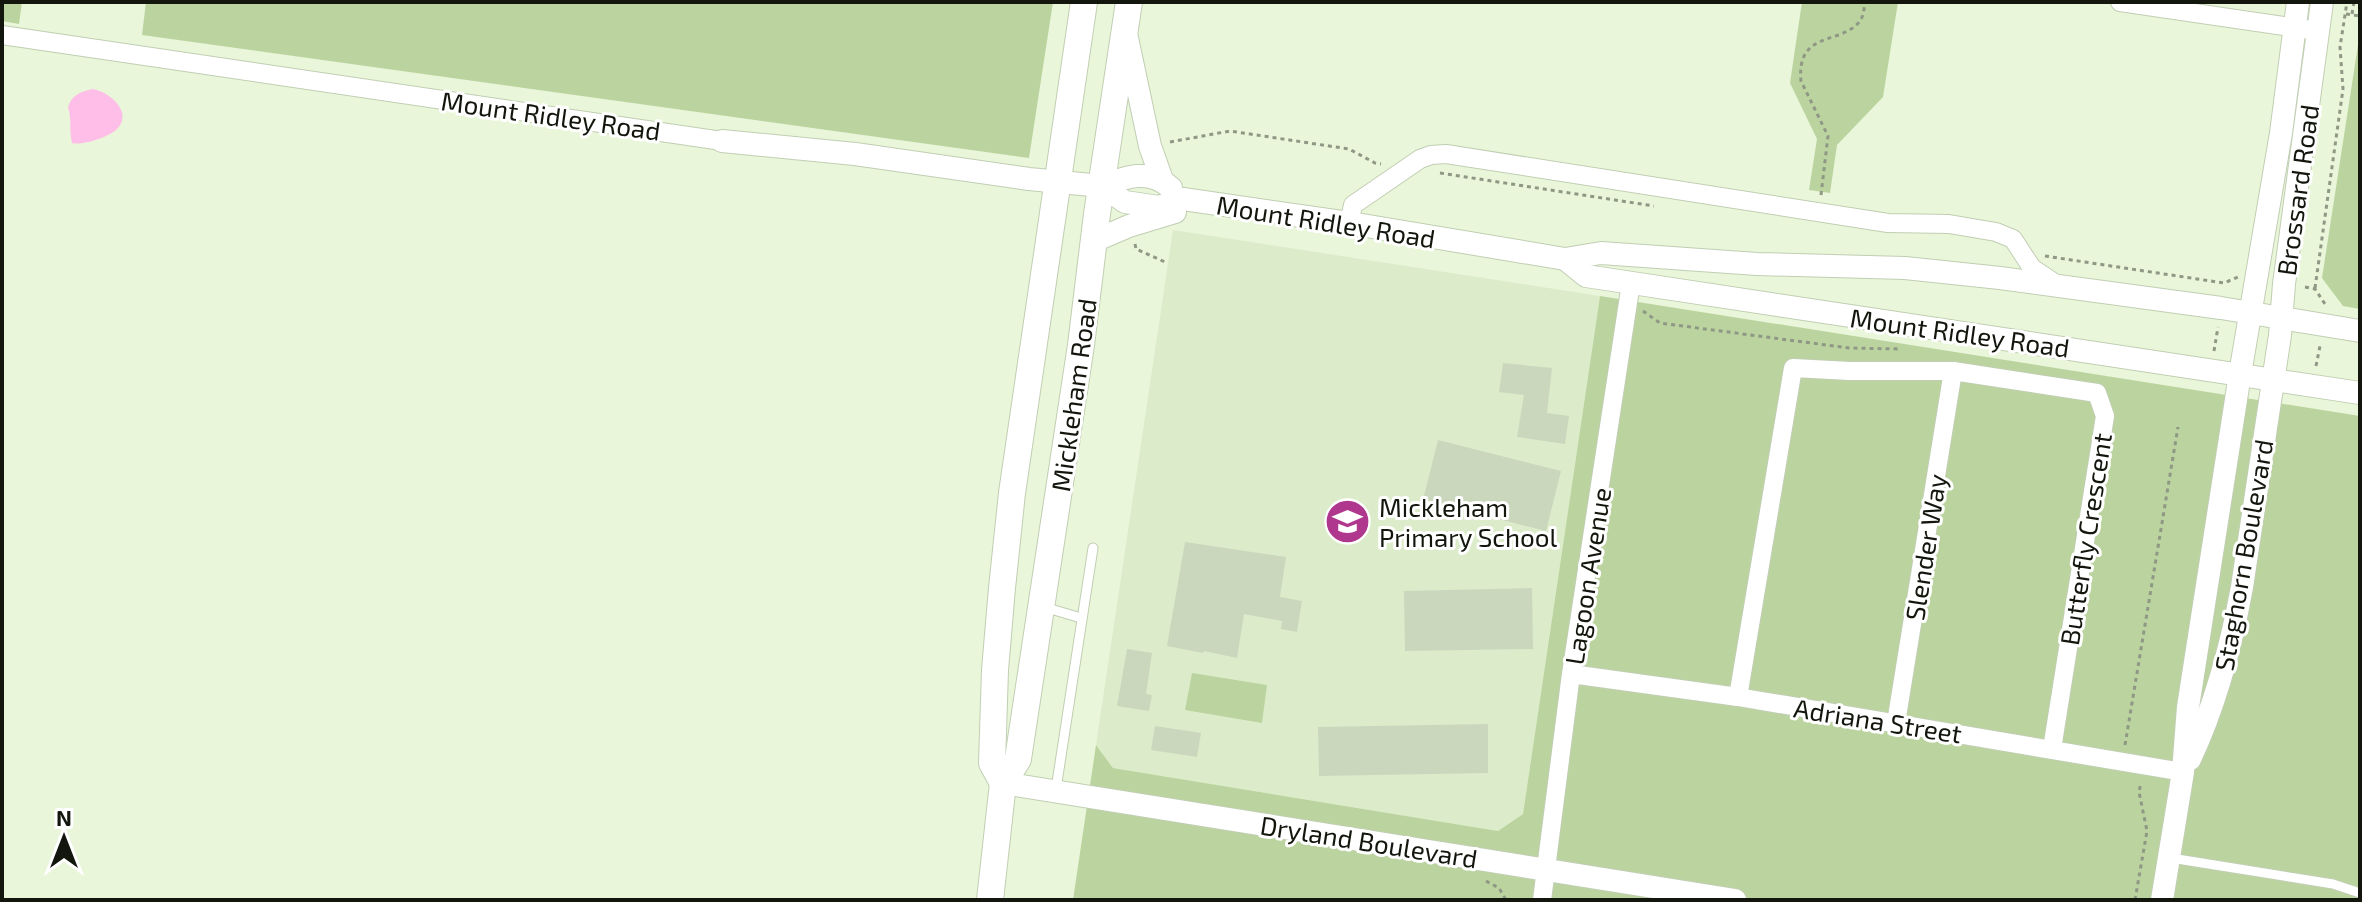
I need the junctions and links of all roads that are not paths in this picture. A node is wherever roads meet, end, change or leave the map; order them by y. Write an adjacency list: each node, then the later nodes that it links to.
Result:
1 (1084, 2): 12 (main road, Mickleham Road)
2 (1129, 2): 7 (main road, Mickleham Road)
3 (2120, 2): 6 (street)
4 (2298, 2): 6 (street, Brossard Road)
5 (2322, 2): 8 (street, Brossard Road)
6 (2294, 27): 8 (street); 21 (street, Brossard Road)
7 (1125, 29): 11 (street); 13 (main road, Mickleham Road)
8 (2318, 31): 22 (street, Brossard Road)
9 (2, 35): 10 (street, Mount Ridley Road)
10 (722, 141): 12 (street, Mount Ridley Road)
11 (1162, 180): 13 (street, Mount Ridley Road); 14 (street, Mount Ridley Road)
12 (1057, 182): 13 (street, Mount Ridley Road); 29 (main road, Mickleham Road)
13 (1102, 186): 14 (street, Mount Ridley Road); 17 (main road, Mickleham Road)
14 (1183, 199): 15 (street, Mount Ridley Road)
15 (1207, 203): 16 (street, Mount Ridley Road); 17 (street)
16 (1349, 223): 18 (street, Mount Ridley Road); 19 (street)
17 (1094, 241): 30 (main road, Mickleham Road)
18 (1565, 259): 19 (street, Mount Ridley Road); 20 (street, Mount Ridley Road)
19 (2059, 286): 21 (street, Mount Ridley Road)
20 (1629, 291): 25 (street, Mount Ridley Road); 32 (street, Lagoon Avenue)
21 (2250, 313): 22 (street, Mount Ridley Road); 25 (street, Brossard Road)
22 (2282, 318): 23 (street, Mount Ridley Road); 26 (street, Brossard Road)
23 (2360, 331)
24 (1953, 371): 33 (street, Butterfly Crescent); 34 (street, Slender Way); 35 (street, Butterfly Crescent)
25 (2240, 374): 26 (street, Mount Ridley Road); 36 (street, Staghorn Boulevard)
26 (2273, 379): 27 (street, Mount Ridley Road); 36 (street, Staghorn Boulevard)
27 (2360, 393)
28 (1093, 548): 31 (lane)
29 (1002, 588): 30 (main road); 37 (main road, Mickleham Road)
30 (1041, 606): 31 (lane); 37 (main road, Mickleham Road)
31 (1081, 618): 38 (lane)
32 (1571, 674): 33 (street, Adriana Street); 40 (street, Lagoon Avenue)
33 (1738, 697): 34 (street, Adriana Street)
34 (1896, 723): 35 (street, Adriana Street)
35 (2052, 749): 36 (street, Adriana Street)
36 (2183, 772): 39 (street, Staghorn Boulevard)
37 (1003, 783): 38 (street, Dryland Boulevard); 42 (main road, Mickleham Road)
38 (1056, 790): 40 (street, Dryland Boulevard)
39 (2171, 858): 41 (lane); 45 (street, Staghorn Boulevard)
40 (1546, 870): 43 (street, Lagoon Avenue); 44 (street, Dryland Boulevard)
41 (2360, 893)
42 (990, 900)
43 (1542, 900)
44 (1735, 900)
45 (2162, 900)

